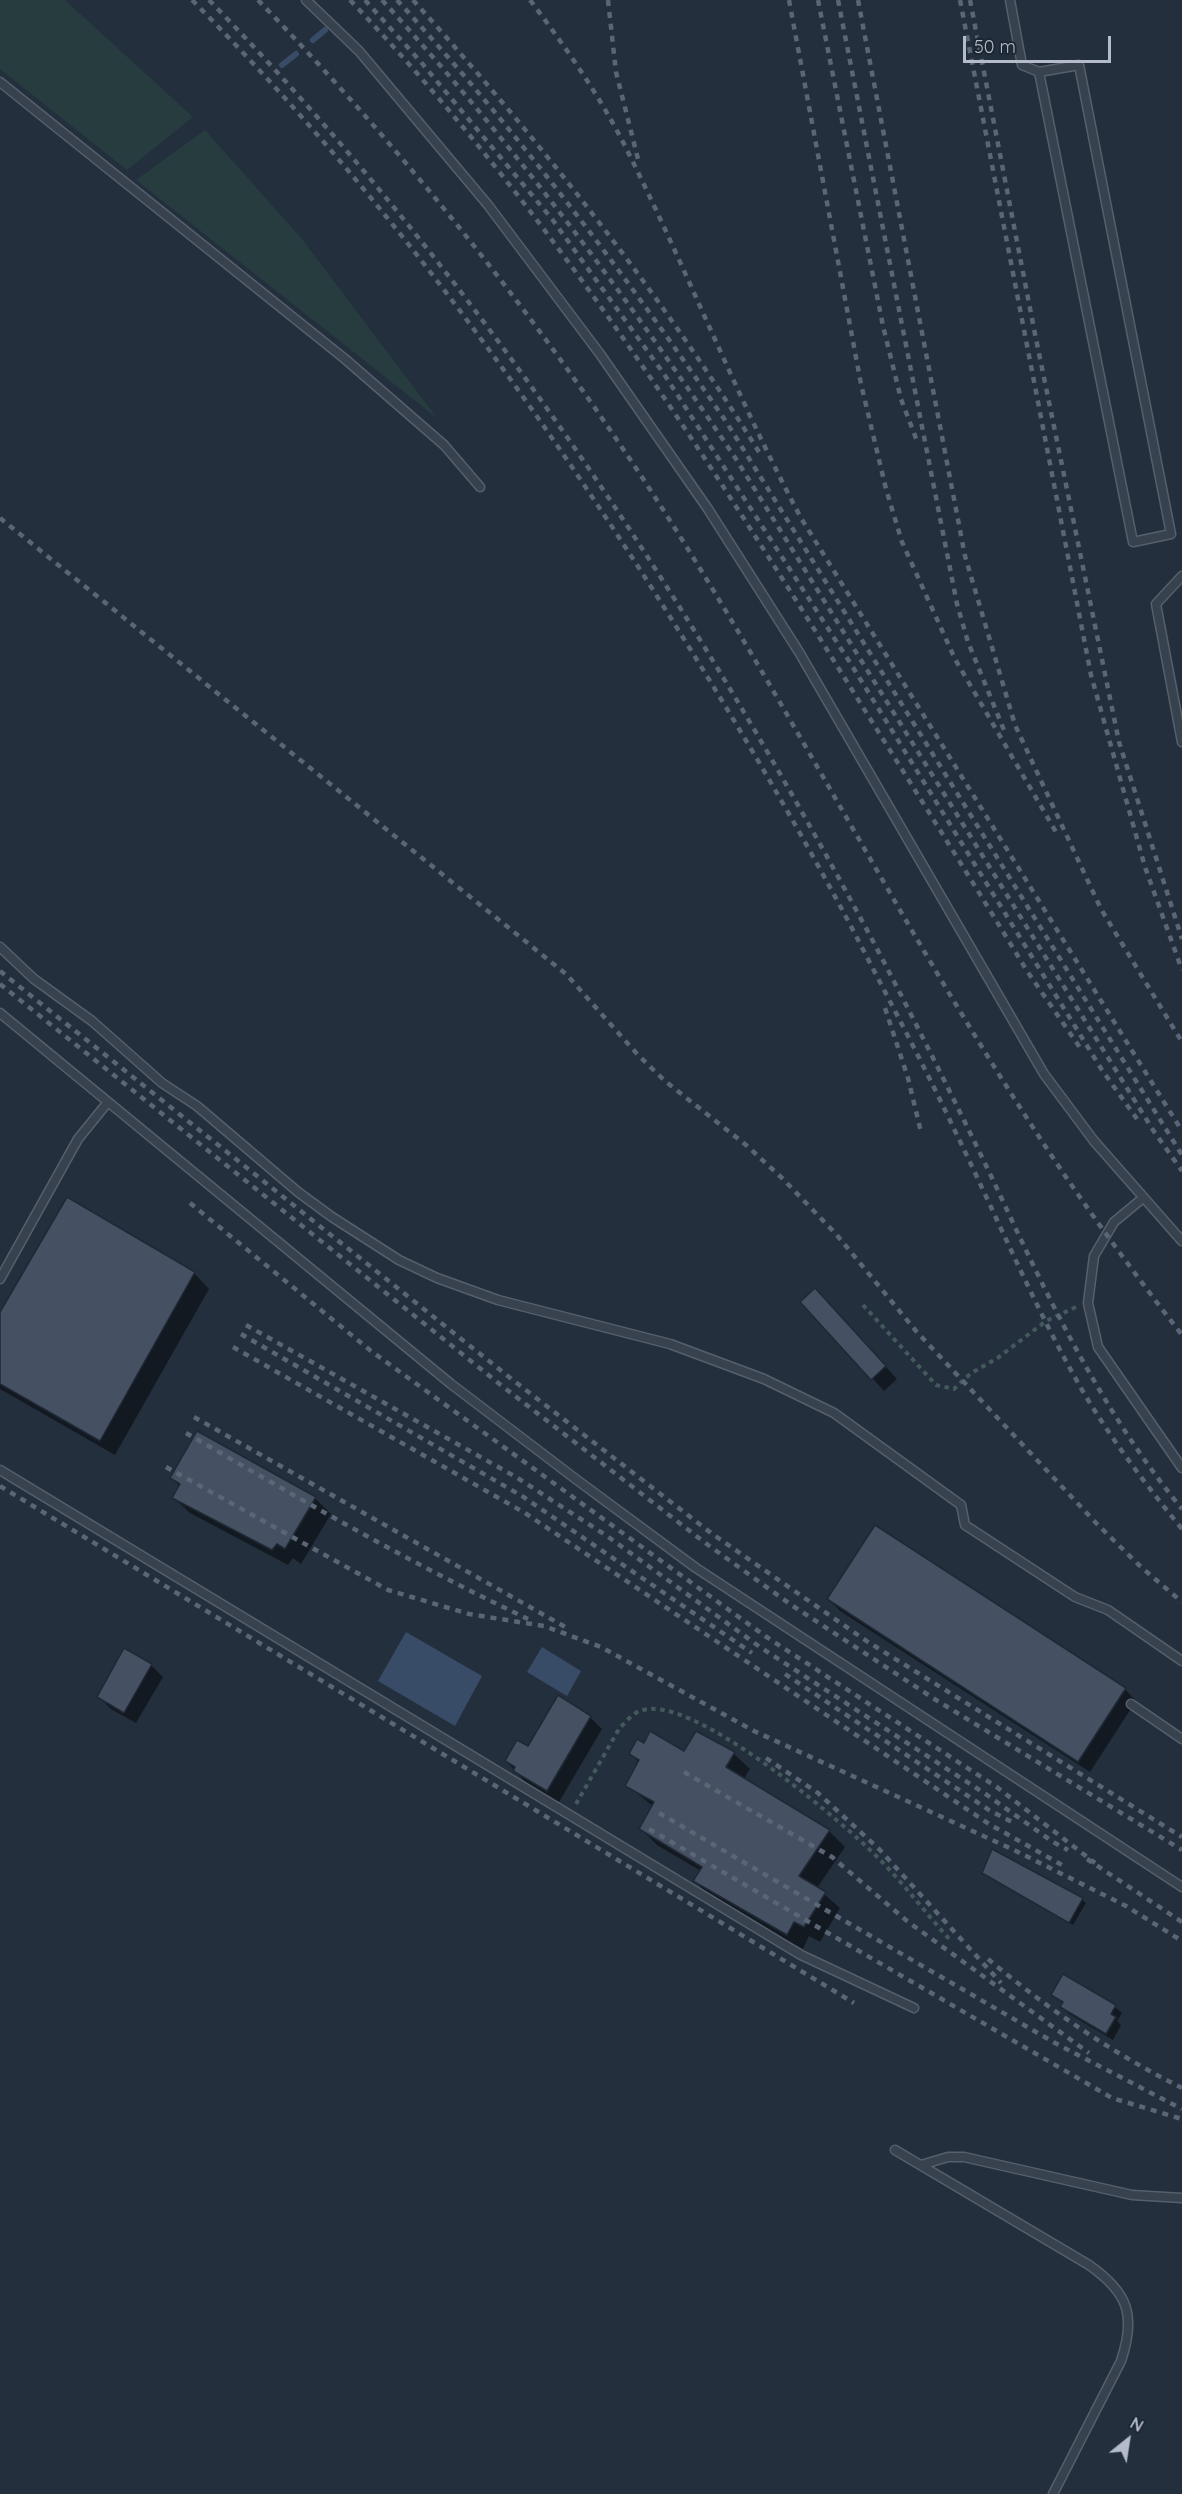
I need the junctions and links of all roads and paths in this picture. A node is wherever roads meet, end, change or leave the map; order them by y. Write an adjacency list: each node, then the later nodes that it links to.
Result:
1 (306, 0): 11 (lane)
2 (1010, 0): 3 (lane)
3 (1039, 72): 3 (lane)
4 (0, 82): 5 (lane)
5 (480, 488)
6 (1182, 576): 7 (lane)
7 (1182, 742)
8 (0, 947): 18 (lane)
9 (0, 1013): 10 (lane)
10 (108, 1102): 13 (lane); 22 (lane)
11 (1143, 1198): 12 (lane); 14 (lane)
12 (1182, 1241)
13 (0, 1279)
14 (1088, 1303): 15 (path); 16 (lane)
15 (863, 1305)
16 (1182, 1468)
17 (0, 1470): 21 (lane)
18 (1182, 1661)
19 (1131, 1704): 20 (lane)
20 (1182, 1739)
21 (570, 1815): 23 (path); 24 (lane)
22 (1182, 1887)
23 (950, 1940)
24 (914, 2008)
25 (895, 2150): 26 (lane)
26 (921, 2165): 27 (lane); 28 (lane)
27 (1182, 2198)
28 (1053, 2494)

